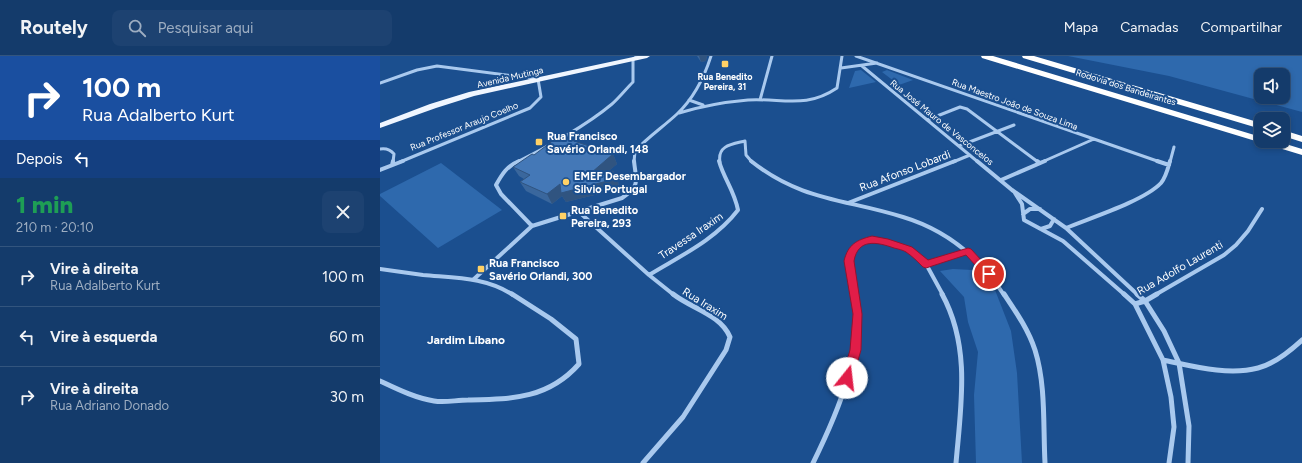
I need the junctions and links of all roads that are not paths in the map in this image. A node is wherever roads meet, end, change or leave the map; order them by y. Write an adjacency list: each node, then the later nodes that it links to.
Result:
1 (647, 56): 8 (main road, Avenida Mutinga)
2 (711, 56): 15 (street)
3 (772, 56): 16 (street)
4 (842, 56): 11 (street)
5 (856, 56): 9 (street, Rua Maestro João de Souza Lima)
6 (985, 56): 26 (highway, Rodovia dos Bandeirantes)
7 (1026, 56): 21 (highway, Rodovia dos Bandeirantes)
8 (633, 57): 12 (main road, Avenida Mutinga); 13 (main road, Avenida Mutinga); 48 (street)
9 (878, 63): 10 (street); 27 (street, Rua Maestro João de Souza Lima)
10 (862, 66): 11 (street); 19 (street, Rua José Mauro de Vasconcelos)
11 (841, 68): 16 (street)
12 (522, 78): 13 (street); 14 (street); 20 (main road, Avenida Mutinga)
13 (538, 79): 23 (main road, Avenida Mutinga); 36 (street, Rua Professor Araujo Coelho)
14 (380, 83)
15 (689, 100): 17 (street); 18 (street)
16 (760, 100): 17 (street)
17 (704, 105): 18 (street)
18 (678, 113): 45 (street)
19 (927, 120): 24 (street); 29 (street, Rua José Mauro de Vasconcelos)
20 (380, 121)
21 (1254, 124)
22 (1014, 125): 24 (street)
23 (380, 126)
24 (998, 132): 29 (street); 35 (street)
25 (1290, 135): 28 (highway)
26 (1254, 138)
27 (1094, 139): 35 (street); 37 (street, Rua Maestro João de Souza Lima)
28 (1302, 139)
29 (959, 146): 34 (street, Rua José Mauro de Vasconcelos)
30 (1174, 147): 37 (street)
31 (1289, 148): 33 (highway)
32 (380, 149): 36 (street)
33 (1302, 152)
34 (970, 155): 40 (street, Rua José Mauro de Vasconcelos); 42 (street, Rua Afonso Lobardi)
35 (1040, 163): 40 (street)
36 (394, 164): 38 (street, Rua Professor Araujo Coelho); 39 (street)
37 (1169, 165): 49 (street)
38 (380, 170)
39 (380, 173)
40 (1001, 180): 41 (street, Rua José Mauro de Vasconcelos)
41 (1012, 190): 43 (street, Rua José Mauro de Vasconcelos); 46 (street, Rua José Mauro de Vasconcelos)
42 (847, 203): 51 (street); 54 (street, Travessa Iraxim)
43 (1040, 209): 46 (street); 47 (street, Rua José Mauro de Vasconcelos)
44 (1262, 209): 56 (street, Rua Adolfo Laurenti)
45 (578, 211): 48 (street); 54 (street, Rua Iraxim)
46 (1023, 214): 50 (street, Rua José Mauro de Vasconcelos)
47 (1054, 219): 49 (street, Rua José Mauro de Vasconcelos); 50 (street)
48 (532, 226): 55 (street)
49 (1066, 228): 56 (street, Rua José Mauro de Vasconcelos)
50 (1041, 229): 57 (street, Rua José Mauro de Vasconcelos)
51 (968, 251): 52 (street); 66 (street)
52 (926, 264): 64 (street); 65 (street)
53 (380, 270): 55 (street)
54 (649, 275): 63 (street, Rua Iraxim)
55 (474, 279): 61 (street)
56 (1145, 301): 57 (street, Rua Adolfo Laurenti); 60 (street, Rua José Mauro de Vasconcelos)
57 (1135, 304): 59 (street, Rua José Mauro de Vasconcelos)
58 (1302, 340): 60 (street)
59 (1164, 360): 60 (street); 62 (street, Rua José Mauro de Vasconcelos)
60 (1178, 362): 67 (street, Rua José Mauro de Vasconcelos)
61 (380, 381)
62 (1171, 462)
63 (643, 463)
64 (812, 463)
65 (956, 463)
66 (1045, 463)
67 (1188, 463)

